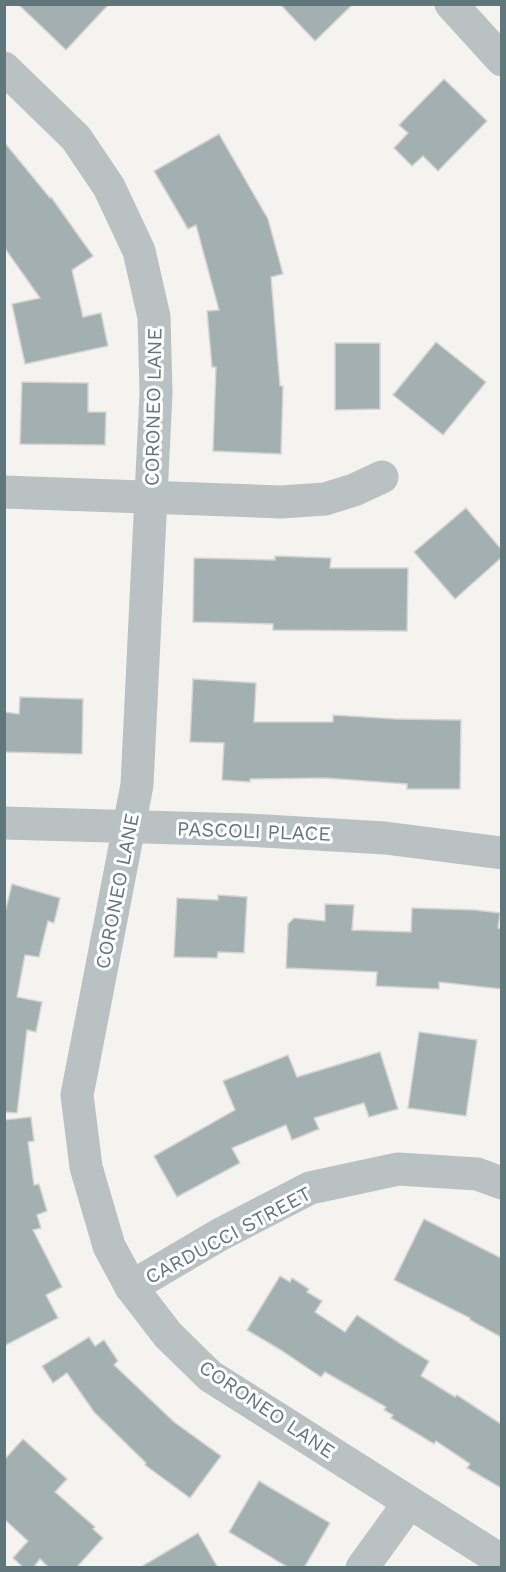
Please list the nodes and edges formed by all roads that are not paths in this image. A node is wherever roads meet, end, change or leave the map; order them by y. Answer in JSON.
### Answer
{"nodes":[{"id":1,"x":451,"y":4,"type":"edge"},
{"id":2,"x":501,"y":60,"type":"edge"},
{"id":3,"x":4,"y":68,"type":"edge"},
{"id":4,"x":382,"y":477,"type":"dead end"},
{"id":5,"x":4,"y":492,"type":"edge"},
{"id":6,"x":151,"y":498,"type":"junction"},
{"id":7,"x":4,"y":823,"type":"edge"},
{"id":8,"x":130,"y":827,"type":"junction"},
{"id":9,"x":501,"y":853,"type":"edge"},
{"id":10,"x":501,"y":1183,"type":"edge"},
{"id":11,"x":131,"y":1287,"type":"junction"},
{"id":12,"x":409,"y":1503,"type":"junction"},
{"id":13,"x":501,"y":1561,"type":"edge"},
{"id":14,"x":362,"y":1568,"type":"edge"}],
"edges":[{"from":1,"to":2,"type":"street"},
{"from":3,"to":6,"type":"street","name":"CORONEO LANE"},
{"from":4,"to":6,"type":"street"},
{"from":5,"to":6,"type":"street"},
{"from":6,"to":8,"type":"street","name":"CORONEO LANE"},
{"from":7,"to":8,"type":"street","name":"PASCOLI PLACE"},
{"from":8,"to":9,"type":"street","name":"PASCOLI PLACE"},
{"from":8,"to":11,"type":"street","name":"CORONEO LANE"},
{"from":10,"to":11,"type":"street","name":"CARDUCCI STREET"},
{"from":11,"to":12,"type":"street","name":"CORONEO LANE"},
{"from":12,"to":13,"type":"street","name":"CORONEO LANE"},
{"from":12,"to":14,"type":"street"}]}
